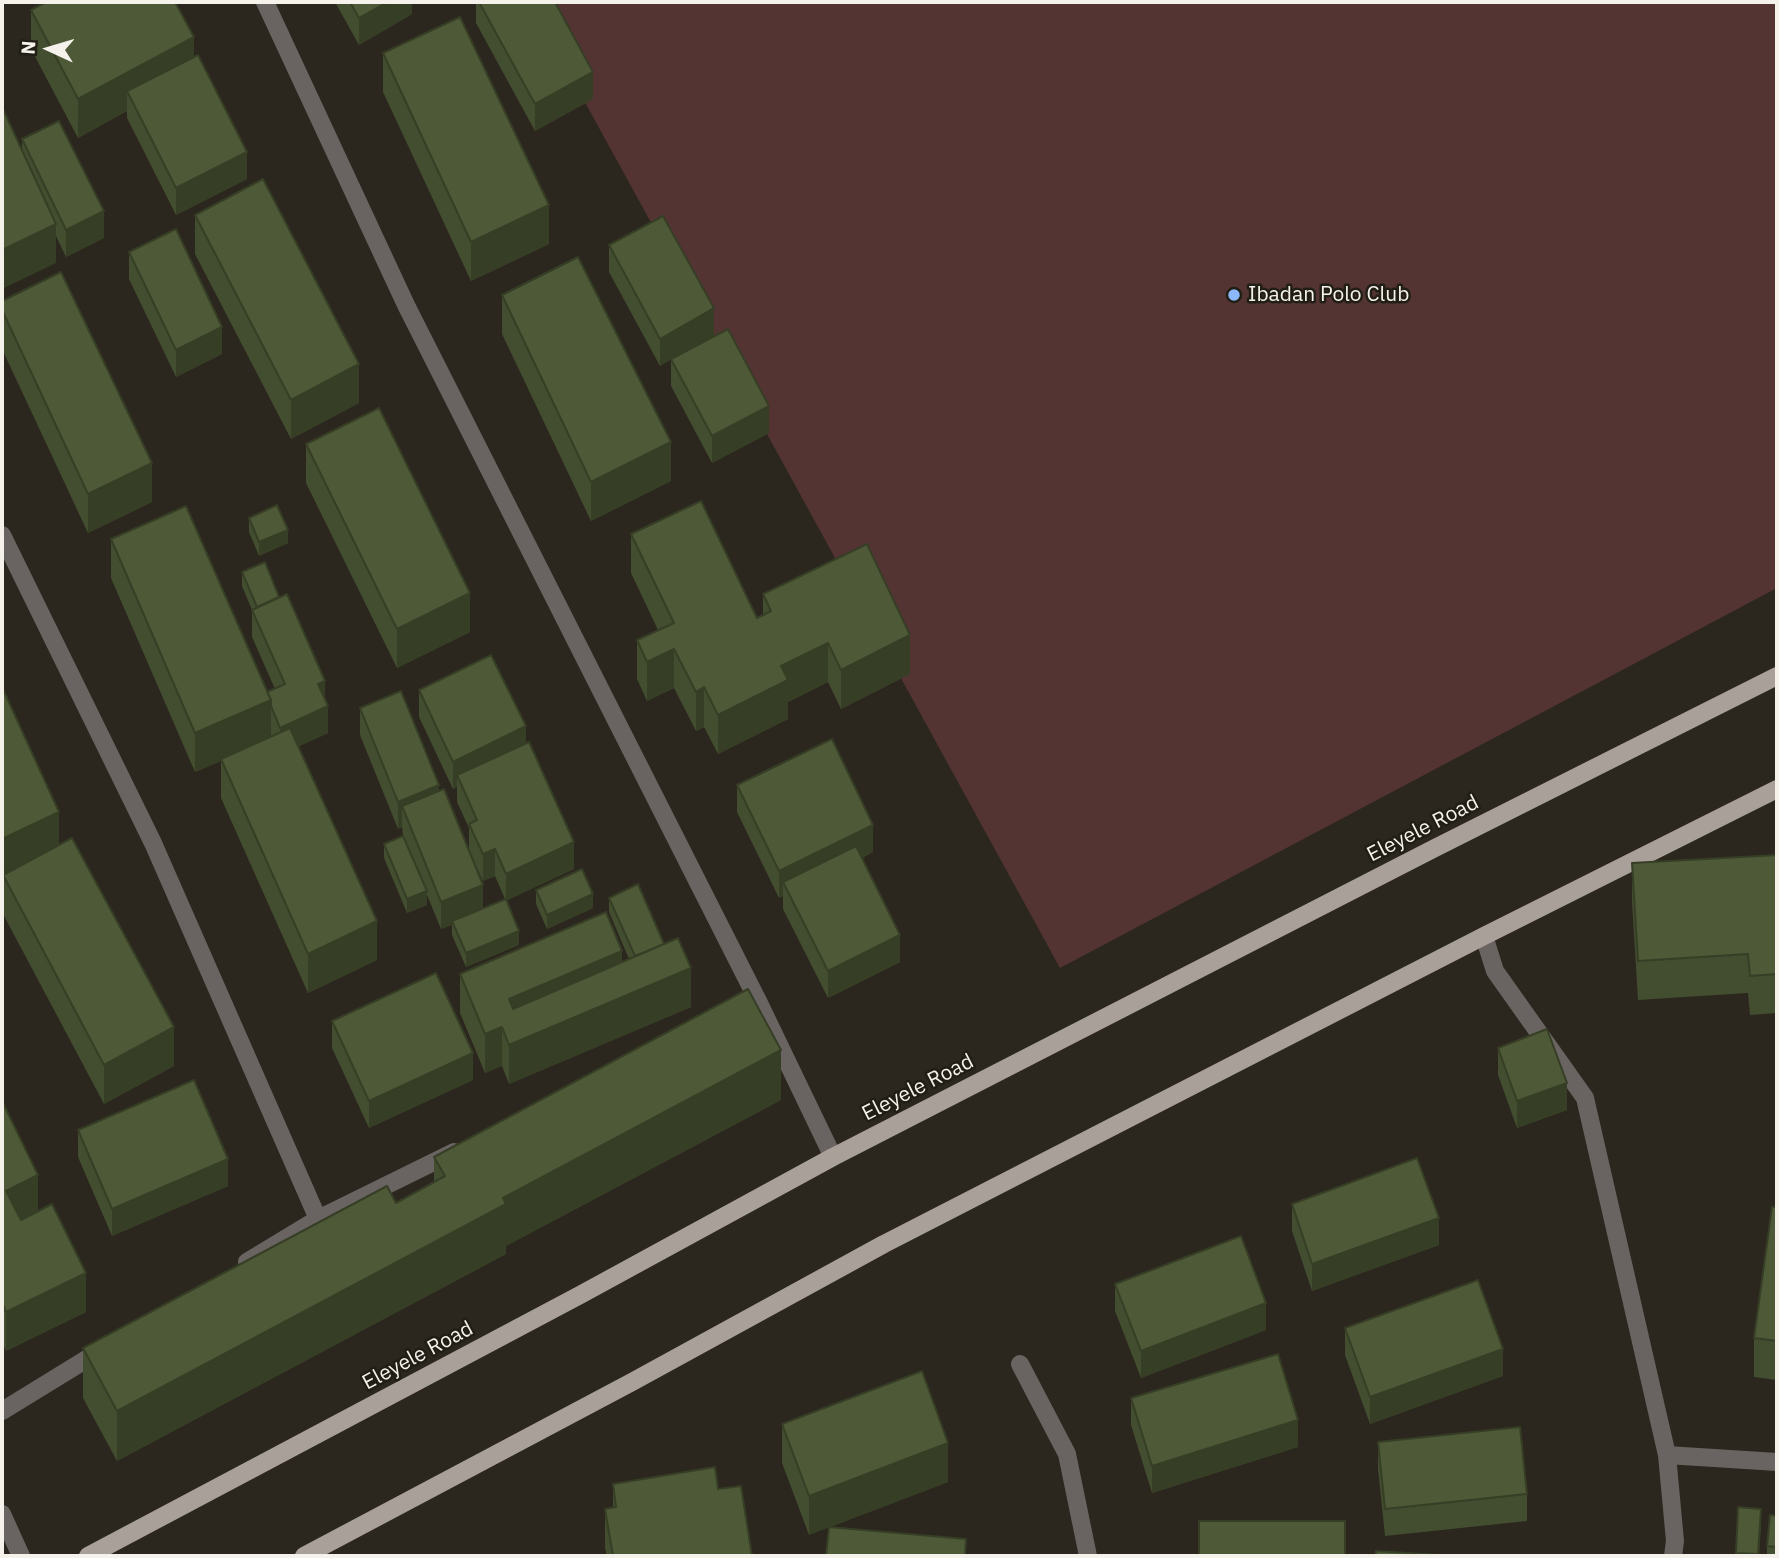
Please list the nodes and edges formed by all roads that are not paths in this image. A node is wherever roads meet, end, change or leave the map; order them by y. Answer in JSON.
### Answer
{"nodes":[{"id":1,"x":265,"y":2,"type":"edge"},
{"id":2,"x":2,"y":534,"type":"edge"},
{"id":3,"x":1777,"y":676,"type":"edge"},
{"id":4,"x":1777,"y":789,"type":"edge"},
{"id":5,"x":1484,"y":936,"type":"junction"},
{"id":6,"x":465,"y":1147,"type":"edge"},
{"id":7,"x":833,"y":1157,"type":"junction"},
{"id":8,"x":318,"y":1219,"type":"junction"},
{"id":9,"x":236,"y":1269,"type":"edge"},
{"id":10,"x":119,"y":1340,"type":"edge"},
{"id":11,"x":1020,"y":1364,"type":"dead end"},
{"id":12,"x":2,"y":1411,"type":"edge"},
{"id":13,"x":1667,"y":1455,"type":"junction"},
{"id":14,"x":1777,"y":1462,"type":"edge"},
{"id":15,"x":2,"y":1514,"type":"edge"},
{"id":16,"x":21,"y":1556,"type":"edge"},
{"id":17,"x":88,"y":1556,"type":"edge"},
{"id":18,"x":304,"y":1556,"type":"edge"},
{"id":19,"x":1088,"y":1556,"type":"edge"},
{"id":20,"x":1673,"y":1556,"type":"edge"}],
"edges":[{"from":1,"to":7,"type":"street"},
{"from":2,"to":8,"type":"street"},
{"from":3,"to":7,"type":"main road","name":"Eleyele Road"},
{"from":4,"to":5,"type":"main road"},
{"from":5,"to":13,"type":"street"},
{"from":5,"to":18,"type":"main road"},
{"from":6,"to":8,"type":"street"},
{"from":7,"to":17,"type":"main road","name":"Eleyele Road"},
{"from":8,"to":9,"type":"street"},
{"from":10,"to":12,"type":"street"},
{"from":11,"to":19,"type":"street"},
{"from":13,"to":14,"type":"street"},
{"from":13,"to":20,"type":"street"},
{"from":15,"to":16,"type":"street"}]}
